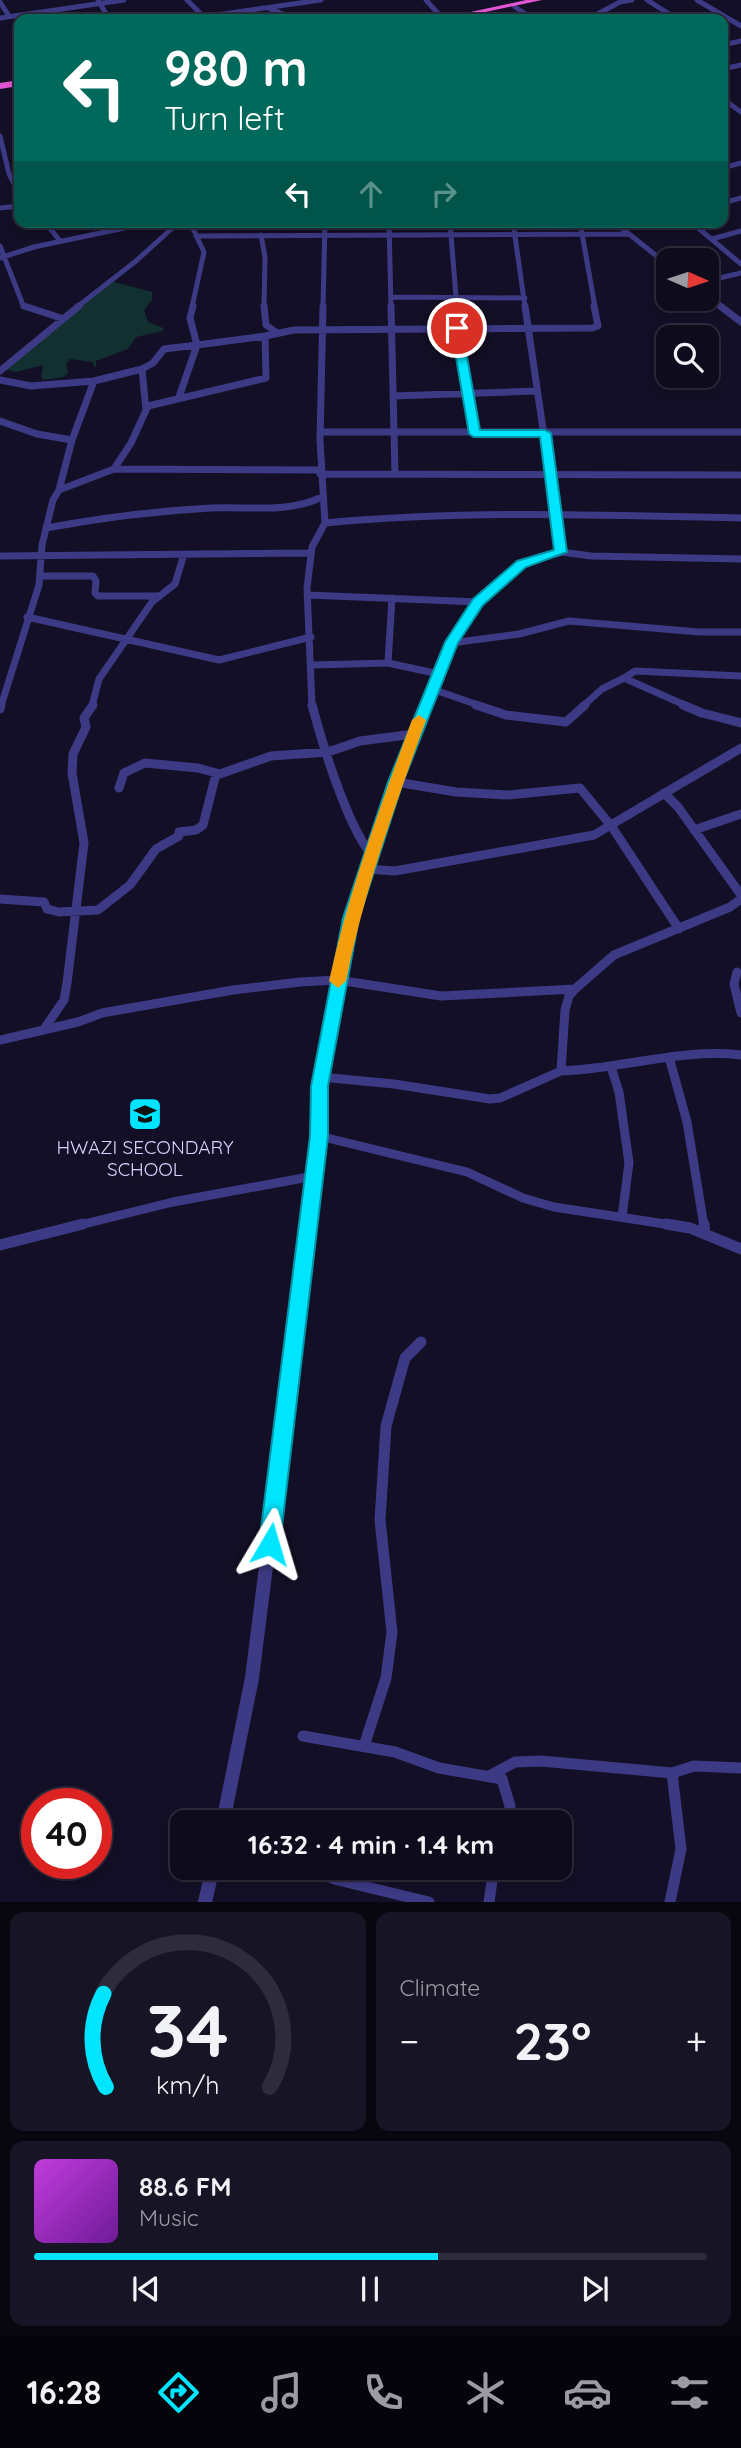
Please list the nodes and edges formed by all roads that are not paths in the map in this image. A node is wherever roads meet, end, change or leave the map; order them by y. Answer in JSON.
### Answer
{"nodes":[{"id":1,"x":124,"y":0,"type":"edge"},
{"id":2,"x":187,"y":0,"type":"edge"},
{"id":3,"x":321,"y":0,"type":"edge"},
{"id":4,"x":426,"y":0,"type":"edge"},
{"id":5,"x":538,"y":0,"type":"edge"},
{"id":6,"x":632,"y":0,"type":"edge"},
{"id":7,"x":647,"y":0,"type":"edge"},
{"id":8,"x":697,"y":0,"type":"edge"},
{"id":9,"x":0,"y":2,"type":"edge"},
{"id":10,"x":99,"y":2,"type":"edge"},
{"id":11,"x":515,"y":7,"type":"junction"},
{"id":12,"x":268,"y":8,"type":"junction"},
{"id":13,"x":38,"y":14,"type":"edge"},
{"id":14,"x":201,"y":14,"type":"edge"},
{"id":15,"x":225,"y":14,"type":"edge"},
{"id":16,"x":283,"y":14,"type":"edge"},
{"id":17,"x":439,"y":14,"type":"edge"},
{"id":18,"x":483,"y":14,"type":"edge"},
{"id":19,"x":526,"y":14,"type":"edge"},
{"id":20,"x":597,"y":14,"type":"edge"},
{"id":21,"x":669,"y":14,"type":"edge"},
{"id":22,"x":721,"y":14,"type":"edge"},
{"id":23,"x":9,"y":16,"type":"junction"},
{"id":24,"x":14,"y":17,"type":"edge"},
{"id":25,"x":0,"y":18,"type":"edge"},
{"id":26,"x":0,"y":136,"type":"edge"},
{"id":27,"x":14,"y":184,"type":"edge"},
{"id":28,"x":50,"y":228,"type":"edge"},
{"id":29,"x":124,"y":228,"type":"edge"},
{"id":30,"x":172,"y":228,"type":"edge"},
{"id":31,"x":193,"y":228,"type":"edge"},
{"id":32,"x":325,"y":228,"type":"edge"},
{"id":33,"x":390,"y":228,"type":"edge"},
{"id":34,"x":450,"y":228,"type":"edge"},
{"id":35,"x":514,"y":228,"type":"edge"},
{"id":36,"x":580,"y":228,"type":"edge"},
{"id":37,"x":622,"y":228,"type":"edge"},
{"id":38,"x":698,"y":228,"type":"edge"},
{"id":39,"x":741,"y":232,"type":"edge"},
{"id":40,"x":325,"y":233,"type":"junction"},
{"id":41,"x":580,"y":233,"type":"junction"},
{"id":42,"x":261,"y":234,"type":"junction"},
{"id":43,"x":390,"y":234,"type":"junction"},
{"id":44,"x":450,"y":234,"type":"junction"},
{"id":45,"x":515,"y":234,"type":"junction"},
{"id":46,"x":629,"y":234,"type":"junction"},
{"id":47,"x":196,"y":236,"type":"junction"},
{"id":48,"x":712,"y":239,"type":"junction"},
{"id":49,"x":60,"y":241,"type":"junction"},
{"id":50,"x":0,"y":246,"type":"edge"},
{"id":51,"x":656,"y":255,"type":"edge"},
{"id":52,"x":2,"y":257,"type":"edge"},
{"id":53,"x":741,"y":264,"type":"edge"},
{"id":54,"x":741,"y":273,"type":"edge"},
{"id":55,"x":719,"y":279,"type":"edge"},
{"id":56,"x":391,"y":297,"type":"junction"},
{"id":57,"x":456,"y":298,"type":"junction"},
{"id":58,"x":524,"y":298,"type":"junction"},
{"id":59,"x":719,"y":305,"type":"edge"},
{"id":60,"x":61,"y":318,"type":"junction"},
{"id":61,"x":741,"y":322,"type":"edge"},
{"id":62,"x":457,"y":328,"type":"junction"},
{"id":63,"x":529,"y":328,"type":"junction"},
{"id":64,"x":323,"y":329,"type":"junction"},
{"id":65,"x":391,"y":330,"type":"junction"},
{"id":66,"x":278,"y":333,"type":"junction"},
{"id":67,"x":265,"y":336,"type":"junction"},
{"id":68,"x":197,"y":345,"type":"junction"},
{"id":69,"x":142,"y":369,"type":"junction"},
{"id":70,"x":0,"y":371,"type":"edge"},
{"id":71,"x":0,"y":380,"type":"edge"},
{"id":72,"x":94,"y":380,"type":"junction"},
{"id":73,"x":536,"y":391,"type":"junction"},
{"id":74,"x":466,"y":393,"type":"junction"},
{"id":75,"x":393,"y":396,"type":"junction"},
{"id":76,"x":179,"y":397,"type":"junction"},
{"id":77,"x":146,"y":410,"type":"junction"},
{"id":78,"x":0,"y":421,"type":"edge"},
{"id":79,"x":394,"y":431,"type":"junction"},
{"id":80,"x":320,"y":432,"type":"junction"},
{"id":81,"x":741,"y":432,"type":"edge"},
{"id":82,"x":545,"y":433,"type":"junction"},
{"id":83,"x":474,"y":434,"type":"junction"},
{"id":84,"x":72,"y":440,"type":"junction"},
{"id":85,"x":114,"y":468,"type":"junction"},
{"id":86,"x":320,"y":472,"type":"junction"},
{"id":87,"x":395,"y":474,"type":"junction"},
{"id":88,"x":551,"y":474,"type":"junction"},
{"id":89,"x":741,"y":475,"type":"edge"},
{"id":90,"x":59,"y":490,"type":"junction"},
{"id":91,"x":322,"y":497,"type":"junction"},
{"id":92,"x":555,"y":514,"type":"junction"},
{"id":93,"x":741,"y":518,"type":"edge"},
{"id":94,"x":325,"y":523,"type":"junction"},
{"id":95,"x":46,"y":528,"type":"junction"},
{"id":96,"x":561,"y":552,"type":"junction"},
{"id":97,"x":311,"y":553,"type":"junction"},
{"id":98,"x":184,"y":554,"type":"junction"},
{"id":99,"x":0,"y":556,"type":"edge"},
{"id":100,"x":43,"y":557,"type":"junction"},
{"id":101,"x":741,"y":559,"type":"edge"},
{"id":102,"x":40,"y":576,"type":"junction"},
{"id":103,"x":308,"y":595,"type":"junction"},
{"id":104,"x":158,"y":596,"type":"junction"},
{"id":105,"x":392,"y":598,"type":"junction"},
{"id":106,"x":478,"y":602,"type":"junction"},
{"id":107,"x":27,"y":617,"type":"junction"},
{"id":108,"x":741,"y":632,"type":"edge"},
{"id":109,"x":311,"y":637,"type":"junction"},
{"id":110,"x":126,"y":638,"type":"junction"},
{"id":111,"x":452,"y":642,"type":"junction"},
{"id":112,"x":388,"y":663,"type":"junction"},
{"id":113,"x":313,"y":665,"type":"junction"},
{"id":114,"x":439,"y":674,"type":"junction"},
{"id":115,"x":741,"y":676,"type":"edge"},
{"id":116,"x":624,"y":678,"type":"junction"},
{"id":117,"x":432,"y":689,"type":"junction"},
{"id":118,"x":0,"y":709,"type":"edge"},
{"id":119,"x":741,"y":723,"type":"edge"},
{"id":120,"x":414,"y":734,"type":"junction"},
{"id":121,"x":741,"y":748,"type":"edge"},
{"id":122,"x":328,"y":752,"type":"junction"},
{"id":123,"x":216,"y":774,"type":"junction"},
{"id":124,"x":396,"y":782,"type":"junction"},
{"id":125,"x":119,"y":788,"type":"dead end"},
{"id":126,"x":664,"y":793,"type":"junction"},
{"id":127,"x":741,"y":814,"type":"edge"},
{"id":128,"x":612,"y":827,"type":"junction"},
{"id":129,"x":694,"y":830,"type":"junction"},
{"id":130,"x":371,"y":854,"type":"junction"},
{"id":131,"x":367,"y":869,"type":"junction"},
{"id":132,"x":741,"y":897,"type":"edge"},
{"id":133,"x":0,"y":899,"type":"edge"},
{"id":134,"x":74,"y":911,"type":"junction"},
{"id":135,"x":679,"y":929,"type":"junction"},
{"id":136,"x":737,"y":972,"type":"dead end"},
{"id":137,"x":338,"y":980,"type":"junction"},
{"id":138,"x":575,"y":989,"type":"junction"},
{"id":139,"x":741,"y":1013,"type":"edge"},
{"id":140,"x":44,"y":1029,"type":"junction"},
{"id":141,"x":0,"y":1040,"type":"edge"},
{"id":142,"x":741,"y":1055,"type":"edge"},
{"id":143,"x":669,"y":1057,"type":"junction"},
{"id":144,"x":611,"y":1067,"type":"junction"},
{"id":145,"x":561,"y":1071,"type":"junction"},
{"id":146,"x":321,"y":1077,"type":"junction"},
{"id":147,"x":319,"y":1136,"type":"junction"},
{"id":148,"x":314,"y":1176,"type":"junction"},
{"id":149,"x":622,"y":1217,"type":"junction"},
{"id":150,"x":705,"y":1234,"type":"junction"},
{"id":151,"x":0,"y":1245,"type":"edge"},
{"id":152,"x":741,"y":1249,"type":"edge"},
{"id":153,"x":421,"y":1342,"type":"dead end"},
{"id":154,"x":303,"y":1735,"type":"dead end"},
{"id":155,"x":364,"y":1746,"type":"junction"},
{"id":156,"x":741,"y":1768,"type":"edge"},
{"id":157,"x":672,"y":1773,"type":"junction"},
{"id":158,"x":489,"y":1776,"type":"junction"},
{"id":159,"x":225,"y":1810,"type":"edge"},
{"id":160,"x":509,"y":1810,"type":"edge"},
{"id":161,"x":210,"y":1880,"type":"edge"},
{"id":162,"x":338,"y":1880,"type":"edge"},
{"id":163,"x":492,"y":1880,"type":"edge"},
{"id":164,"x":205,"y":1902,"type":"edge"},
{"id":165,"x":429,"y":1902,"type":"edge"},
{"id":166,"x":489,"y":1902,"type":"edge"},
{"id":167,"x":670,"y":1902,"type":"edge"}],
"edges":[{"from":1,"to":10,"type":"street"},
{"from":2,"to":14,"type":"street"},
{"from":3,"to":12,"type":"street"},
{"from":4,"to":17,"type":"street"},
{"from":5,"to":11,"type":"highway"},
{"from":6,"to":20,"type":"street"},
{"from":7,"to":21,"type":"street"},
{"from":8,"to":22,"type":"street"},
{"from":9,"to":23,"type":"street"},
{"from":10,"to":13,"type":"street"},
{"from":11,"to":18,"type":"highway"},
{"from":11,"to":19,"type":"street"},
{"from":12,"to":15,"type":"street"},
{"from":12,"to":16,"type":"street"},
{"from":23,"to":24,"type":"street"},
{"from":23,"to":25,"type":"street"},
{"from":26,"to":27,"type":"street"},
{"from":28,"to":49,"type":"street"},
{"from":29,"to":49,"type":"street"},
{"from":30,"to":60,"type":"street"},
{"from":31,"to":47,"type":"street"},
{"from":32,"to":40,"type":"street"},
{"from":33,"to":43,"type":"street"},
{"from":34,"to":44,"type":"street"},
{"from":35,"to":45,"type":"street"},
{"from":36,"to":41,"type":"street"},
{"from":37,"to":46,"type":"street"},
{"from":38,"to":48,"type":"street"},
{"from":39,"to":48,"type":"street"},
{"from":40,"to":42,"type":"street"},
{"from":40,"to":43,"type":"street"},
{"from":40,"to":64,"type":"street"},
{"from":41,"to":45,"type":"street"},
{"from":41,"to":46,"type":"street"},
{"from":41,"to":63,"type":"street"},
{"from":42,"to":47,"type":"street"},
{"from":42,"to":66,"type":"street"},
{"from":43,"to":44,"type":"street"},
{"from":43,"to":56,"type":"street"},
{"from":44,"to":45,"type":"street"},
{"from":44,"to":57,"type":"street"},
{"from":45,"to":58,"type":"street"},
{"from":46,"to":51,"type":"street"},
{"from":47,"to":68,"type":"street"},
{"from":48,"to":53,"type":"street"},
{"from":49,"to":52,"type":"street"},
{"from":50,"to":52,"type":"street"},
{"from":52,"to":60,"type":"street"},
{"from":54,"to":55,"type":"street"},
{"from":56,"to":57,"type":"street"},
{"from":56,"to":65,"type":"street"},
{"from":57,"to":58,"type":"street"},
{"from":58,"to":63,"type":"street"},
{"from":59,"to":61,"type":"street"},
{"from":60,"to":70,"type":"street"},
{"from":62,"to":63,"type":"street"},
{"from":62,"to":65,"type":"street"},
{"from":62,"to":74,"type":"street"},
{"from":63,"to":73,"type":"street"},
{"from":64,"to":65,"type":"street"},
{"from":64,"to":66,"type":"street"},
{"from":64,"to":80,"type":"street"},
{"from":65,"to":75,"type":"street"},
{"from":66,"to":67,"type":"street"},
{"from":67,"to":68,"type":"street"},
{"from":67,"to":76,"type":"street"},
{"from":68,"to":69,"type":"street"},
{"from":68,"to":76,"type":"street"},
{"from":69,"to":72,"type":"street"},
{"from":69,"to":77,"type":"street"},
{"from":71,"to":72,"type":"street"},
{"from":72,"to":84,"type":"street"},
{"from":73,"to":74,"type":"street"},
{"from":73,"to":82,"type":"street"},
{"from":74,"to":75,"type":"street"},
{"from":74,"to":83,"type":"street"},
{"from":75,"to":79,"type":"street"},
{"from":76,"to":77,"type":"street"},
{"from":77,"to":85,"type":"street"},
{"from":78,"to":84,"type":"street"},
{"from":79,"to":80,"type":"street"},
{"from":79,"to":83,"type":"street"},
{"from":79,"to":87,"type":"street"},
{"from":80,"to":86,"type":"street"},
{"from":81,"to":82,"type":"street"},
{"from":82,"to":83,"type":"street"},
{"from":82,"to":88,"type":"street"},
{"from":84,"to":90,"type":"street"},
{"from":85,"to":86,"type":"street"},
{"from":85,"to":90,"type":"street"},
{"from":86,"to":87,"type":"street"},
{"from":86,"to":91,"type":"street"},
{"from":87,"to":88,"type":"street"},
{"from":88,"to":89,"type":"street"},
{"from":88,"to":92,"type":"street"},
{"from":90,"to":95,"type":"street"},
{"from":91,"to":94,"type":"street"},
{"from":91,"to":95,"type":"street"},
{"from":92,"to":93,"type":"street"},
{"from":92,"to":94,"type":"street"},
{"from":92,"to":96,"type":"street"},
{"from":94,"to":97,"type":"street"},
{"from":95,"to":100,"type":"street"},
{"from":96,"to":101,"type":"street"},
{"from":96,"to":106,"type":"street"},
{"from":97,"to":98,"type":"street"},
{"from":97,"to":103,"type":"street"},
{"from":98,"to":100,"type":"street"},
{"from":98,"to":104,"type":"street"},
{"from":99,"to":100,"type":"street"},
{"from":100,"to":102,"type":"street"},
{"from":102,"to":104,"type":"street"},
{"from":102,"to":107,"type":"street"},
{"from":103,"to":105,"type":"street"},
{"from":103,"to":109,"type":"street"},
{"from":104,"to":110,"type":"street"},
{"from":105,"to":106,"type":"street"},
{"from":105,"to":112,"type":"street"},
{"from":106,"to":111,"type":"street"},
{"from":107,"to":110,"type":"street"},
{"from":107,"to":118,"type":"street"},
{"from":108,"to":111,"type":"street"},
{"from":109,"to":110,"type":"street"},
{"from":109,"to":113,"type":"street"},
{"from":110,"to":134,"type":"street"},
{"from":111,"to":114,"type":"street"},
{"from":112,"to":113,"type":"street"},
{"from":112,"to":114,"type":"street"},
{"from":113,"to":122,"type":"street"},
{"from":114,"to":117,"type":"street"},
{"from":115,"to":116,"type":"street"},
{"from":116,"to":117,"type":"street"},
{"from":116,"to":119,"type":"street"},
{"from":117,"to":120,"type":"street"},
{"from":120,"to":122,"type":"street"},
{"from":120,"to":124,"type":"street"},
{"from":121,"to":126,"type":"street"},
{"from":122,"to":123,"type":"street"},
{"from":122,"to":130,"type":"street"},
{"from":123,"to":125,"type":"street"},
{"from":123,"to":134,"type":"street"},
{"from":124,"to":128,"type":"street"},
{"from":124,"to":130,"type":"street"},
{"from":126,"to":128,"type":"street"},
{"from":126,"to":129,"type":"street"},
{"from":127,"to":129,"type":"street"},
{"from":128,"to":131,"type":"street"},
{"from":128,"to":135,"type":"street"},
{"from":129,"to":132,"type":"street"},
{"from":130,"to":131,"type":"street"},
{"from":131,"to":137,"type":"street"},
{"from":132,"to":135,"type":"street"},
{"from":133,"to":134,"type":"street"},
{"from":134,"to":140,"type":"street"},
{"from":135,"to":138,"type":"street"},
{"from":136,"to":139,"type":"street"},
{"from":137,"to":138,"type":"street"},
{"from":137,"to":140,"type":"street"},
{"from":137,"to":146,"type":"street"},
{"from":138,"to":145,"type":"street"},
{"from":140,"to":141,"type":"street"},
{"from":142,"to":143,"type":"street"},
{"from":143,"to":144,"type":"street"},
{"from":143,"to":150,"type":"street"},
{"from":144,"to":145,"type":"street"},
{"from":144,"to":149,"type":"street"},
{"from":145,"to":146,"type":"street"},
{"from":146,"to":147,"type":"street"},
{"from":147,"to":148,"type":"street"},
{"from":147,"to":149,"type":"street"},
{"from":148,"to":151,"type":"street"},
{"from":148,"to":159,"type":"street"},
{"from":149,"to":150,"type":"street"},
{"from":150,"to":152,"type":"street"},
{"from":153,"to":155,"type":"street"},
{"from":154,"to":155,"type":"street"},
{"from":155,"to":158,"type":"street"},
{"from":156,"to":157,"type":"street"},
{"from":157,"to":158,"type":"street"},
{"from":157,"to":167,"type":"street"},
{"from":158,"to":160,"type":"street"},
{"from":161,"to":164,"type":"street"},
{"from":162,"to":165,"type":"street"},
{"from":163,"to":166,"type":"street"}]}
